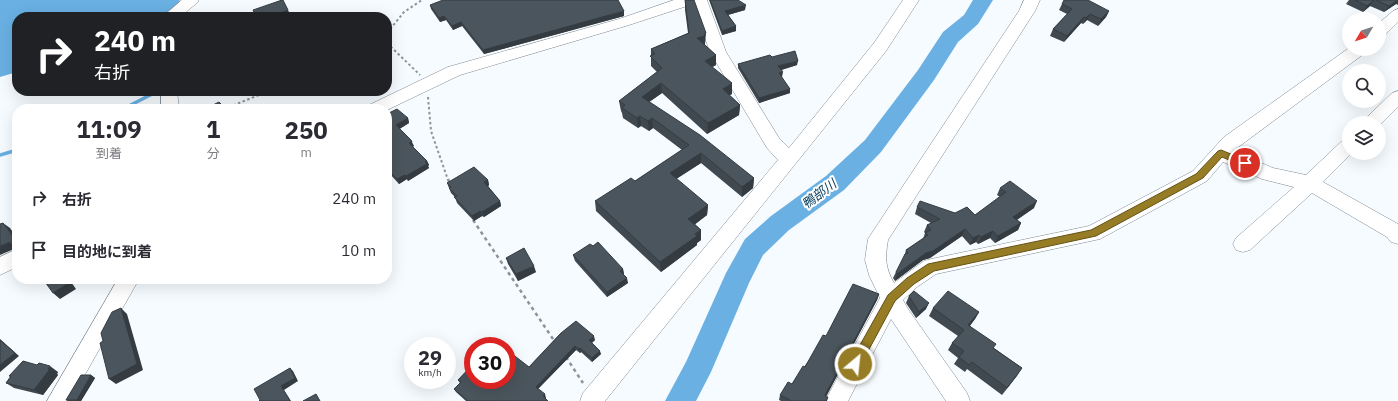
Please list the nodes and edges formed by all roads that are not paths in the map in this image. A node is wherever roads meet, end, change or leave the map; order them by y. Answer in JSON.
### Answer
{"nodes":[{"id":1,"x":190,"y":0,"type":"edge"},
{"id":2,"x":690,"y":0,"type":"edge"},
{"id":3,"x":699,"y":0,"type":"edge"},
{"id":4,"x":911,"y":0,"type":"edge"},
{"id":5,"x":1032,"y":0,"type":"edge"},
{"id":6,"x":177,"y":12,"type":"edge"},
{"id":7,"x":1398,"y":14,"type":"edge"},
{"id":8,"x":1386,"y":25,"type":"edge"},
{"id":9,"x":1349,"y":56,"type":"edge"},
{"id":10,"x":1398,"y":97,"type":"edge"},
{"id":11,"x":385,"y":104,"type":"edge"},
{"id":12,"x":1378,"y":116,"type":"edge"},
{"id":13,"x":1342,"y":152,"type":"edge"},
{"id":14,"x":1221,"y":153,"type":"junction"},
{"id":15,"x":789,"y":160,"type":"junction"},
{"id":16,"x":1310,"y":184,"type":"junction"},
{"id":17,"x":1398,"y":236,"type":"edge"},
{"id":18,"x":1244,"y":244,"type":"dead end"},
{"id":19,"x":12,"y":260,"type":"edge"},
{"id":20,"x":0,"y":267,"type":"edge"},
{"id":21,"x":126,"y":284,"type":"edge"},
{"id":22,"x":892,"y":298,"type":"junction"},
{"id":23,"x":593,"y":399,"type":"edge"},
{"id":24,"x":58,"y":401,"type":"edge"},
{"id":25,"x":836,"y":401,"type":"edge"},
{"id":26,"x":959,"y":401,"type":"edge"}],
"edges":[{"from":1,"to":6,"type":"street"},
{"from":2,"to":11,"type":"street"},
{"from":3,"to":15,"type":"street"},
{"from":4,"to":15,"type":"street"},
{"from":5,"to":22,"type":"street"},
{"from":7,"to":8,"type":"street"},
{"from":9,"to":14,"type":"street"},
{"from":10,"to":12,"type":"street"},
{"from":13,"to":16,"type":"street"},
{"from":14,"to":16,"type":"street"},
{"from":14,"to":22,"type":"street"},
{"from":15,"to":23,"type":"street"},
{"from":16,"to":17,"type":"street"},
{"from":16,"to":18,"type":"street"},
{"from":19,"to":20,"type":"street"},
{"from":21,"to":24,"type":"street"},
{"from":22,"to":25,"type":"street"},
{"from":22,"to":26,"type":"street"}]}
